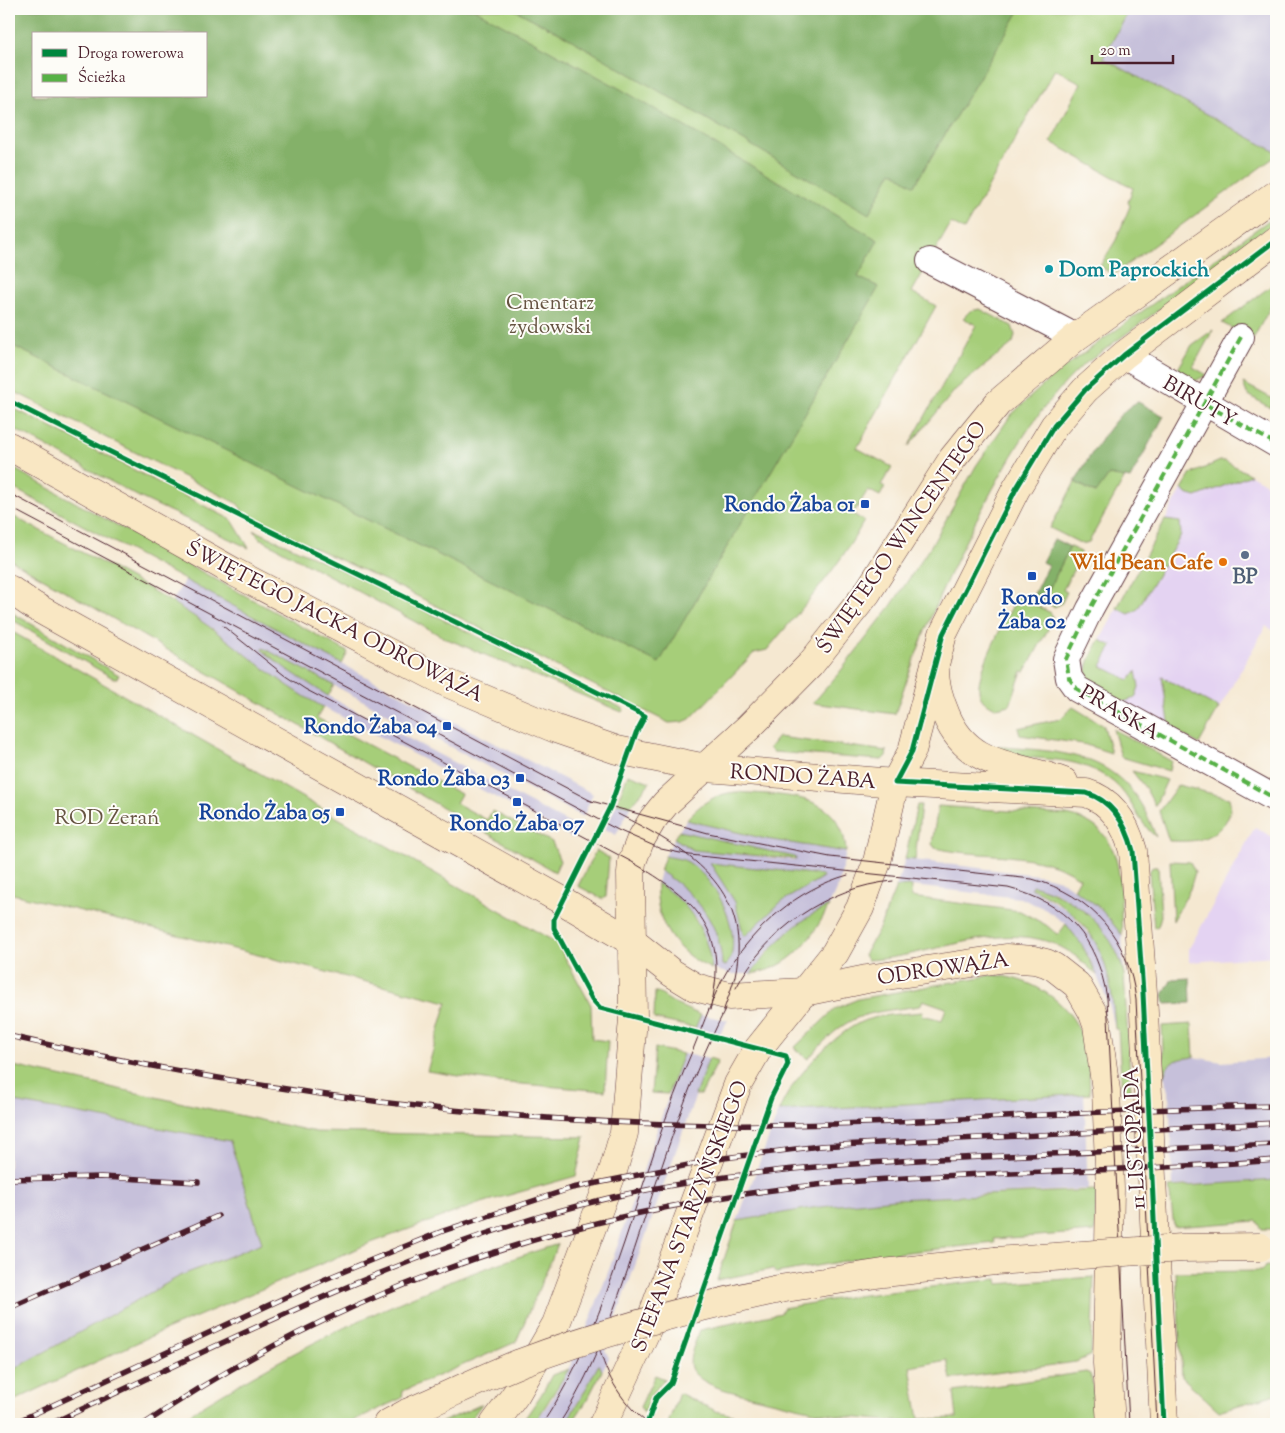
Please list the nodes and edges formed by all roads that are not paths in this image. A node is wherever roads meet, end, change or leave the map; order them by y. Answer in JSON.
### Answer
{"nodes":[{"id":1,"x":1276,"y":194,"type":"edge"},
{"id":2,"x":1276,"y":240,"type":"edge"},
{"id":3,"x":930,"y":262,"type":"dead end"},
{"id":4,"x":1076,"y":336,"type":"junction"},
{"id":5,"x":1241,"y":337,"type":"dead end"},
{"id":6,"x":1124,"y":356,"type":"junction"},
{"id":7,"x":1205,"y":404,"type":"junction"},
{"id":8,"x":1276,"y":444,"type":"edge"},
{"id":9,"x":9,"y":446,"type":"edge"},
{"id":10,"x":9,"y":589,"type":"edge"},
{"id":11,"x":935,"y":659,"type":"junction"},
{"id":12,"x":706,"y":768,"type":"junction"},
{"id":13,"x":895,"y":783,"type":"junction"},
{"id":14,"x":1086,"y":793,"type":"junction"},
{"id":15,"x":1276,"y":799,"type":"edge"},
{"id":16,"x":634,"y":943,"type":"junction"},
{"id":17,"x":804,"y":992,"type":"junction"},
{"id":18,"x":1110,"y":1189,"type":"joint"},
{"id":19,"x":1268,"y":1248,"type":"edge"},
{"id":20,"x":398,"y":1418,"type":"edge"},
{"id":21,"x":494,"y":1424,"type":"edge"},
{"id":22,"x":603,"y":1424,"type":"edge"},
{"id":23,"x":1111,"y":1424,"type":"edge"},
{"id":24,"x":1164,"y":1424,"type":"edge"}],
"edges":[{"from":1,"to":4,"type":"main road","name":"ŚWIĘTEGO WINCENTEGO"},
{"from":2,"to":6,"type":"main road"},
{"from":3,"to":4,"type":"street"},
{"from":4,"to":12,"type":"main road","name":"ŚWIĘTEGO WINCENTEGO"},
{"from":5,"to":7,"type":"street","name":"PRASKA"},
{"from":6,"to":7,"type":"street","name":"BIRUTY"},
{"from":6,"to":11,"type":"main road"},
{"from":7,"to":8,"type":"street","name":"BIRUTY"},
{"from":7,"to":15,"type":"street","name":"PRASKA"},
{"from":9,"to":12,"type":"main road","name":"ŚWIĘTEGO JACKA ODROWĄŻA"},
{"from":10,"to":16,"type":"main road"},
{"from":11,"to":13,"type":"main road"},
{"from":11,"to":14,"type":"main road"},
{"from":12,"to":13,"type":"main road","name":"RONDO ŻABA"},
{"from":12,"to":16,"type":"main road","name":"RONDO ŻABA"},
{"from":13,"to":14,"type":"main road"},
{"from":13,"to":17,"type":"main road","name":"RONDO ŻABA"},
{"from":14,"to":24,"type":"main road","name":"11 LISTOPADA"},
{"from":16,"to":17,"type":"main road"},
{"from":16,"to":21,"type":"main road"},
{"from":17,"to":18,"type":"main road","name":"ODROWĄŻA"},
{"from":17,"to":22,"type":"main road","name":"STEFANA STARZYŃSKIEGO"},
{"from":18,"to":23,"type":"main road","name":"11 LISTOPADA"},
{"from":19,"to":20,"type":"main road","bridge":true}]}
